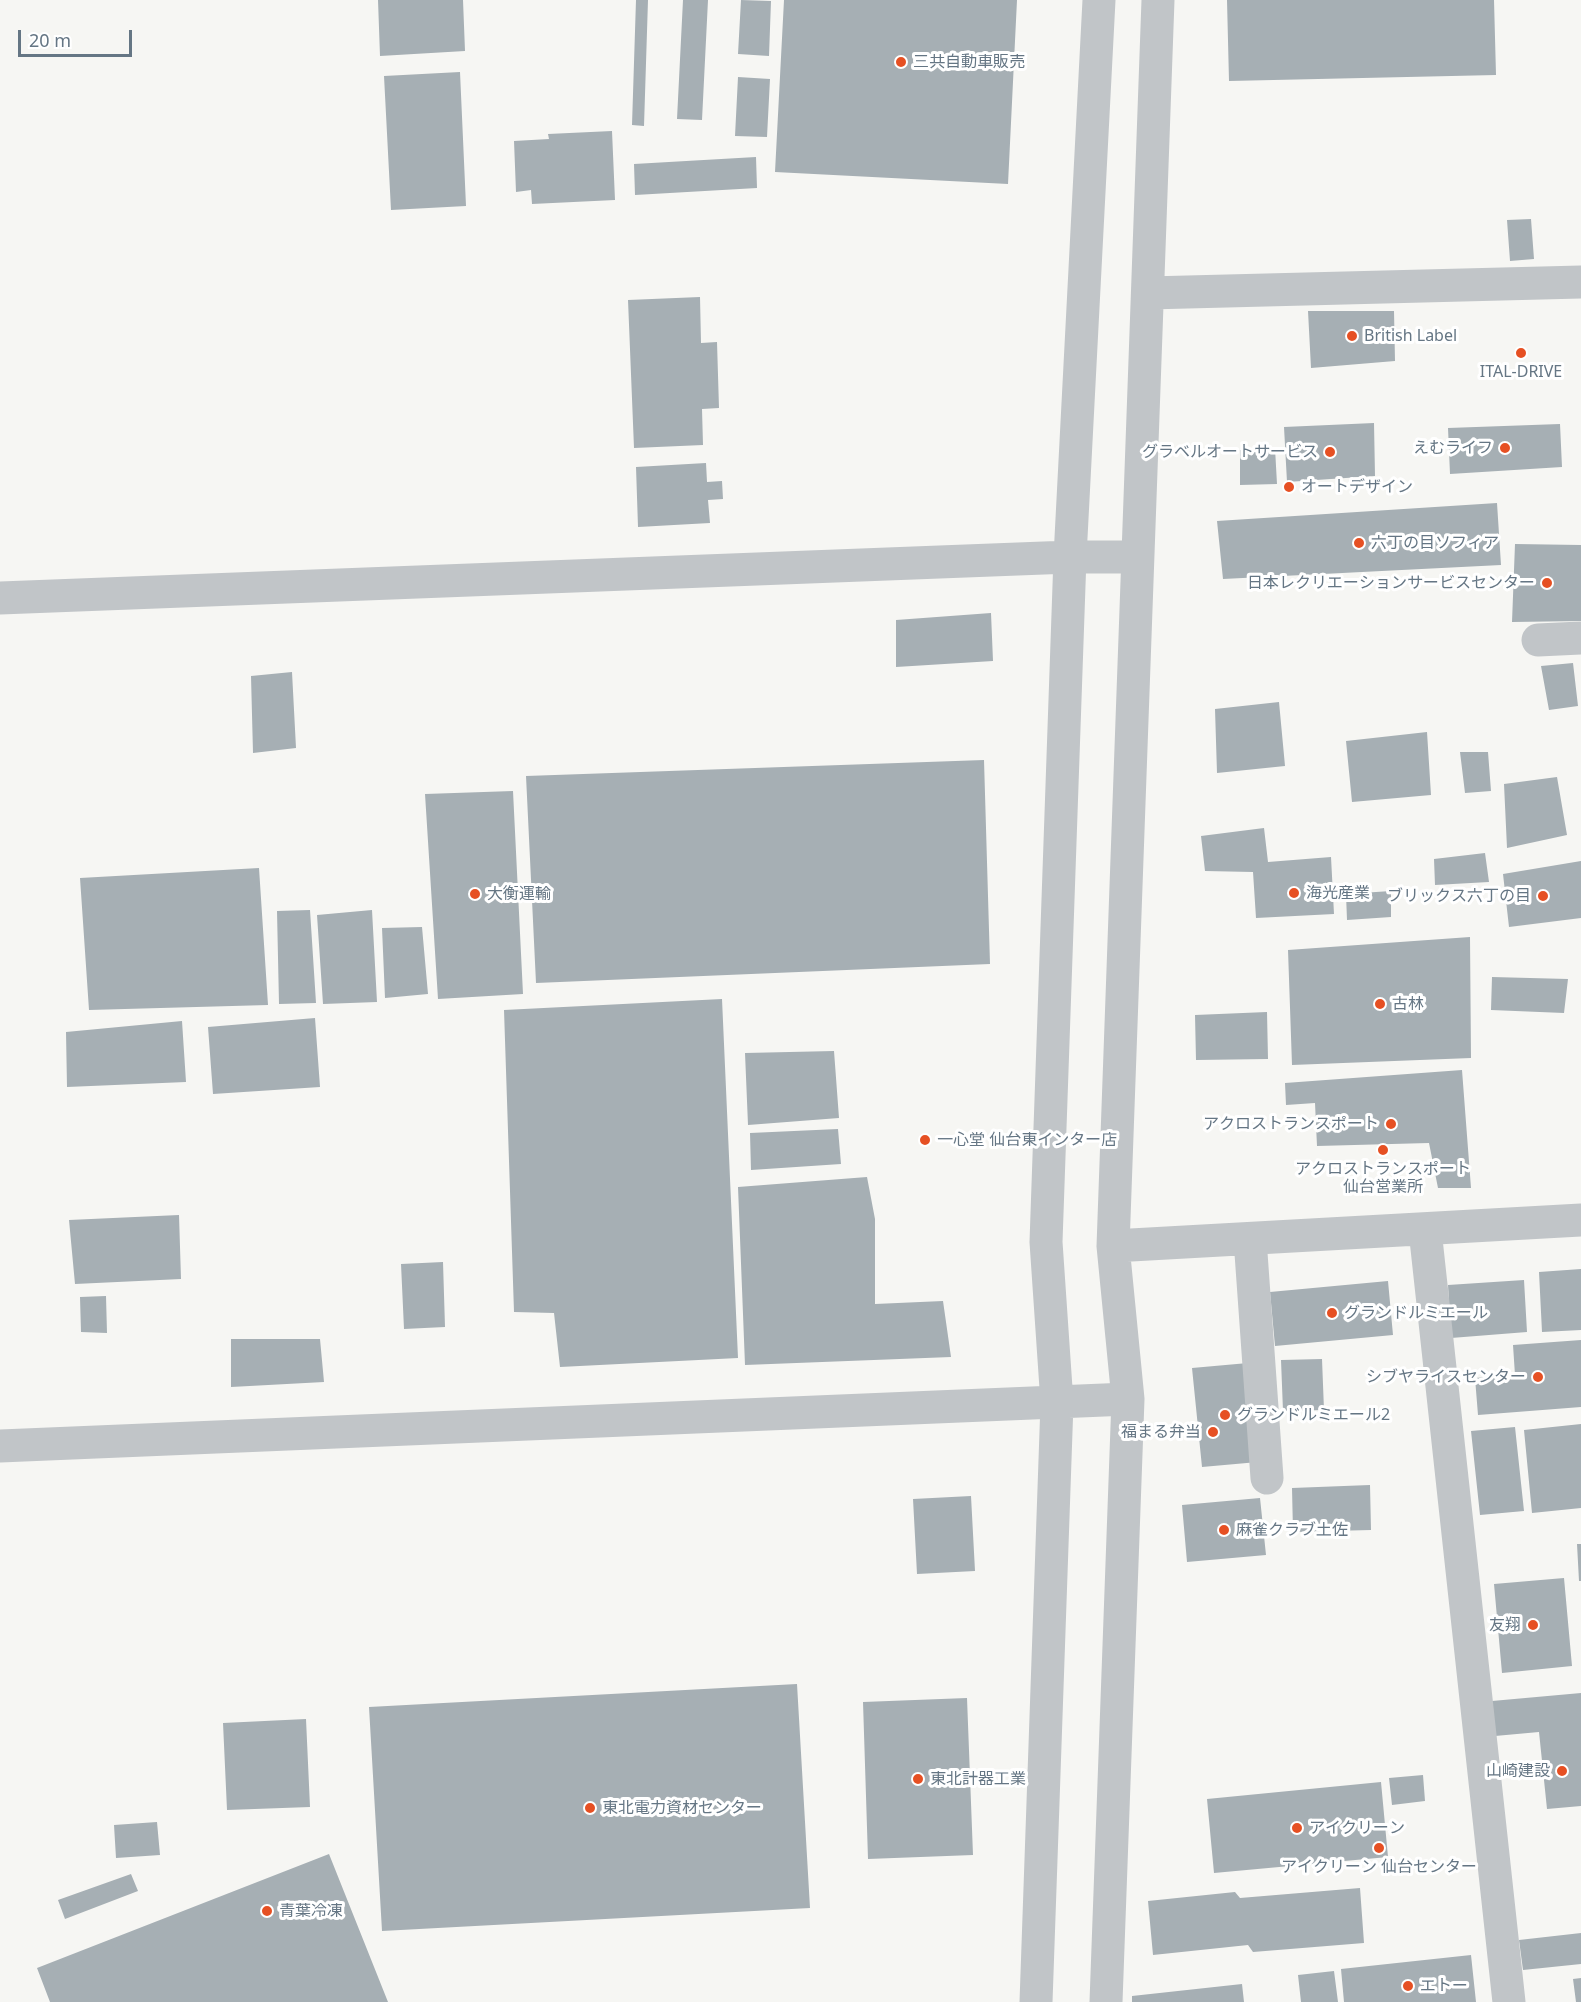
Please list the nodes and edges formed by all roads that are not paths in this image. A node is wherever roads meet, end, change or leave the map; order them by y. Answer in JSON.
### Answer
{"nodes":[{"id":1,"x":1099,"y":0,"type":"edge"},
{"id":2,"x":1158,"y":0,"type":"edge"},
{"id":3,"x":1581,"y":282,"type":"edge"},
{"id":4,"x":1148,"y":293,"type":"junction"},
{"id":5,"x":1070,"y":557,"type":"junction"},
{"id":6,"x":1137,"y":557,"type":"junction"},
{"id":7,"x":0,"y":598,"type":"edge"},
{"id":8,"x":1581,"y":638,"type":"edge"},
{"id":9,"x":1538,"y":640,"type":"dead end"},
{"id":10,"x":1581,"y":1220,"type":"edge"},
{"id":11,"x":1425,"y":1230,"type":"junction"},
{"id":12,"x":1250,"y":1239,"type":"junction"},
{"id":13,"x":1113,"y":1246,"type":"junction"},
{"id":14,"x":1128,"y":1399,"type":"junction"},
{"id":15,"x":1057,"y":1403,"type":"junction"},
{"id":16,"x":0,"y":1446,"type":"edge"},
{"id":17,"x":1267,"y":1478,"type":"dead end"},
{"id":18,"x":1036,"y":2002,"type":"edge"},
{"id":19,"x":1106,"y":2002,"type":"edge"},
{"id":20,"x":1509,"y":2002,"type":"edge"}],
"edges":[{"from":1,"to":5,"type":"street"},
{"from":2,"to":4,"type":"street"},
{"from":3,"to":4,"type":"street"},
{"from":4,"to":6,"type":"street"},
{"from":5,"to":6,"type":"street"},
{"from":5,"to":7,"type":"street"},
{"from":5,"to":15,"type":"street"},
{"from":6,"to":13,"type":"street"},
{"from":8,"to":9,"type":"street"},
{"from":10,"to":11,"type":"street"},
{"from":11,"to":12,"type":"street"},
{"from":11,"to":20,"type":"street"},
{"from":12,"to":13,"type":"street"},
{"from":12,"to":17,"type":"street"},
{"from":13,"to":14,"type":"street"},
{"from":14,"to":15,"type":"street"},
{"from":14,"to":19,"type":"street"},
{"from":15,"to":16,"type":"street"},
{"from":15,"to":18,"type":"street"}]}
